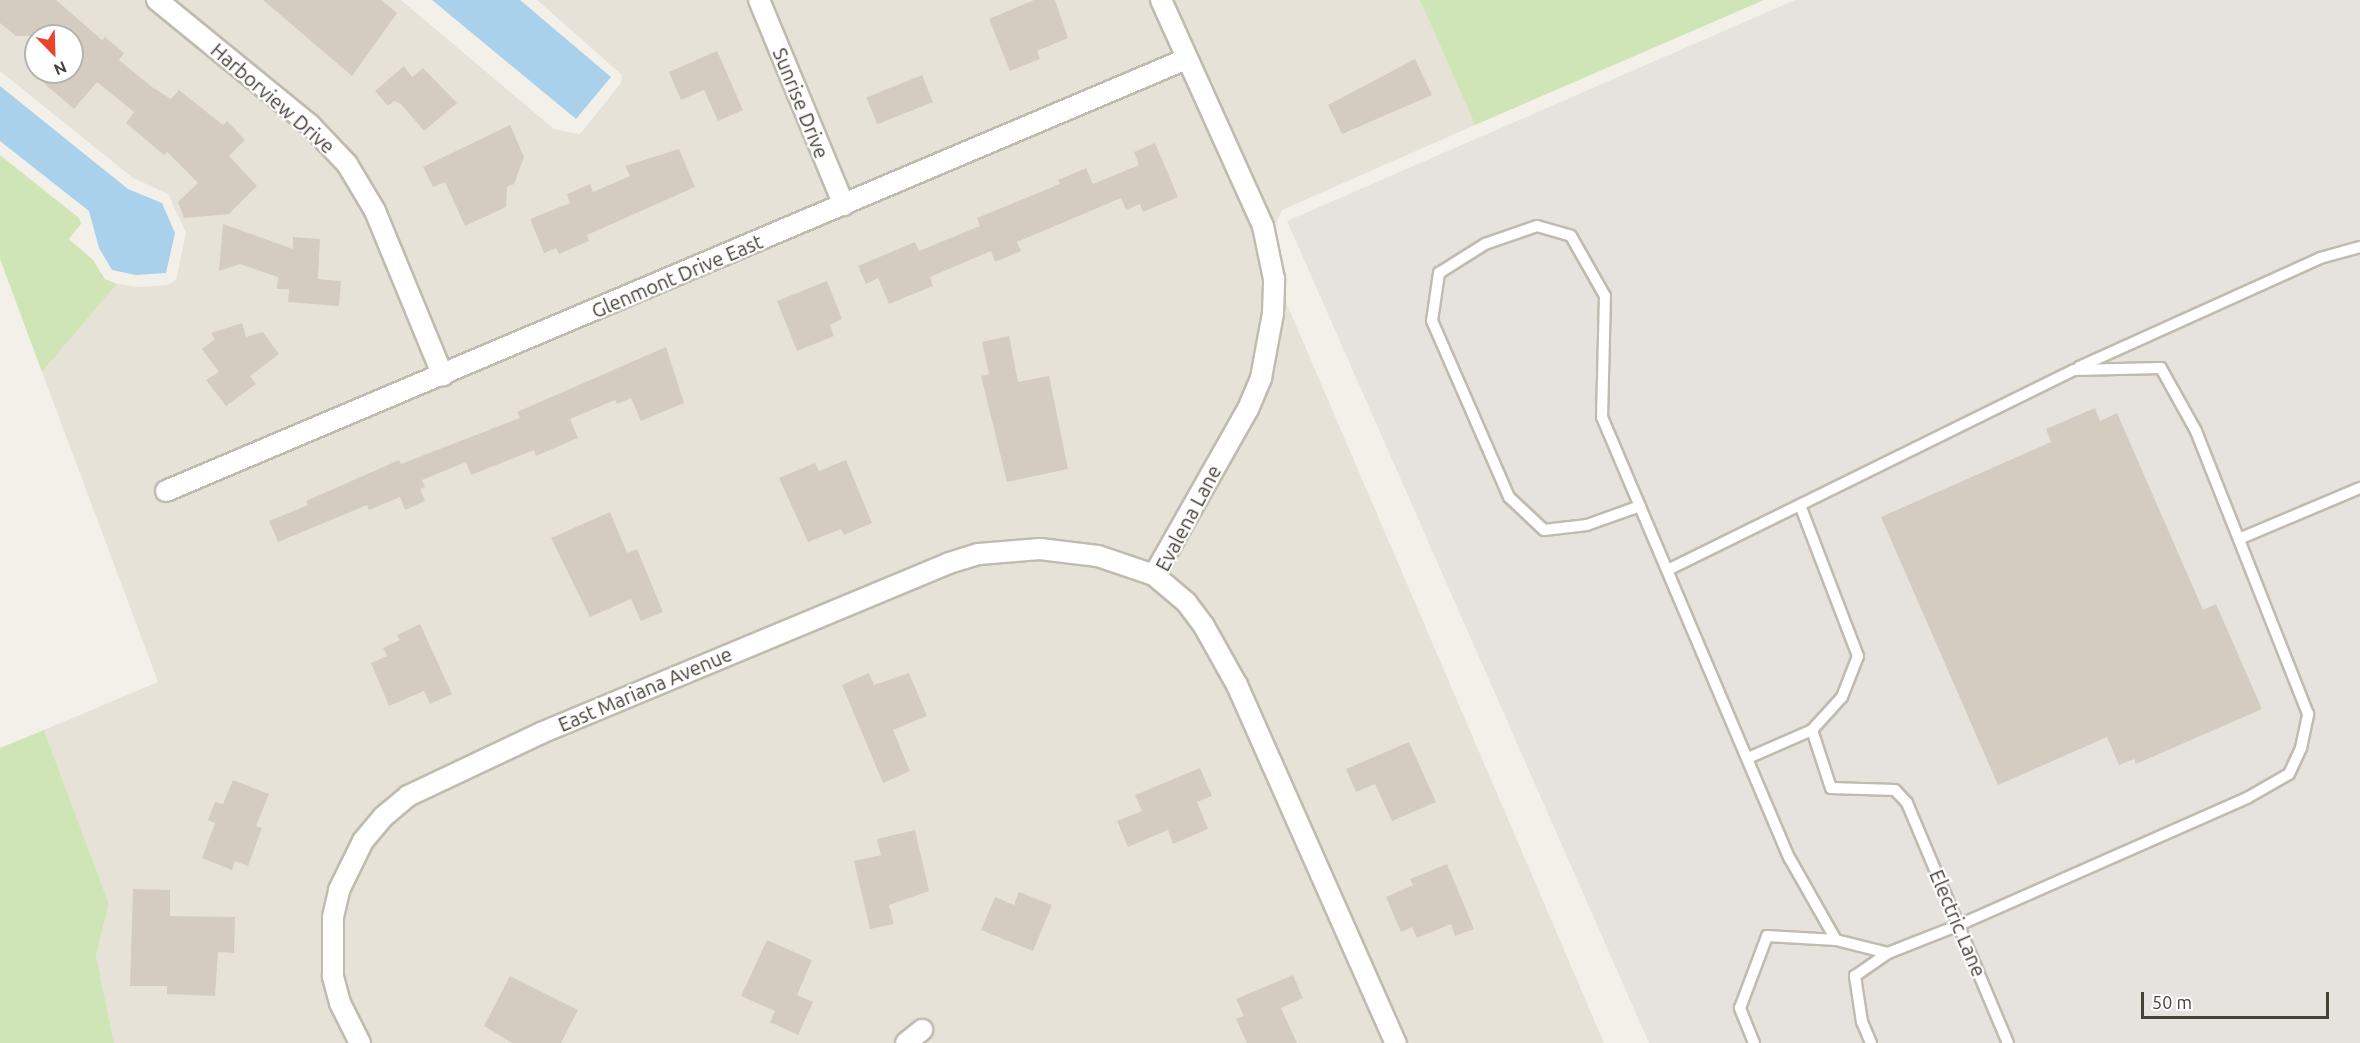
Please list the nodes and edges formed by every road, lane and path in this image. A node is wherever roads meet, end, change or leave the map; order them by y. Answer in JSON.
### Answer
{"nodes":[{"id":1,"x":157,"y":0,"type":"edge"},
{"id":2,"x":759,"y":0,"type":"edge"},
{"id":3,"x":1161,"y":0,"type":"edge"},
{"id":4,"x":1186,"y":59,"type":"junction"},
{"id":5,"x":844,"y":205,"type":"junction"},
{"id":6,"x":2360,"y":247,"type":"edge"},
{"id":7,"x":2074,"y":370,"type":"junction"},
{"id":8,"x":443,"y":376,"type":"junction"},
{"id":9,"x":2360,"y":488,"type":"edge"},
{"id":10,"x":166,"y":491,"type":"dead end"},
{"id":11,"x":1800,"y":505,"type":"junction"},
{"id":12,"x":1640,"y":506,"type":"junction"},
{"id":13,"x":2239,"y":539,"type":"junction"},
{"id":14,"x":1668,"y":570,"type":"junction"},
{"id":15,"x":1154,"y":575,"type":"junction"},
{"id":16,"x":1812,"y":730,"type":"junction"},
{"id":17,"x":1748,"y":758,"type":"junction"},
{"id":18,"x":1959,"y":925,"type":"junction"},
{"id":19,"x":1836,"y":940,"type":"junction"},
{"id":20,"x":1888,"y":953,"type":"junction"},
{"id":21,"x":922,"y":1030,"type":"dead end"},
{"id":22,"x":360,"y":1043,"type":"edge"},
{"id":23,"x":906,"y":1043,"type":"edge"},
{"id":24,"x":1396,"y":1043,"type":"edge"},
{"id":25,"x":1754,"y":1043,"type":"edge"},
{"id":26,"x":1871,"y":1043,"type":"edge"},
{"id":27,"x":2008,"y":1043,"type":"edge"}],
"edges":[{"from":1,"to":8,"type":"street","name":"Harborview Drive"},
{"from":2,"to":5,"type":"street","name":"Sunrise Drive"},
{"from":3,"to":4,"type":"street","name":"Evalena Lane"},
{"from":4,"to":5,"type":"street","name":"Glenmont Drive East"},
{"from":4,"to":15,"type":"street","name":"Evalena Lane"},
{"from":5,"to":8,"type":"street","name":"Glenmont Drive East"},
{"from":6,"to":7,"type":"lane"},
{"from":7,"to":11,"type":"lane"},
{"from":7,"to":13,"type":"lane"},
{"from":8,"to":10,"type":"street","name":"Glenmont Drive East"},
{"from":9,"to":13,"type":"lane"},
{"from":11,"to":14,"type":"lane"},
{"from":11,"to":16,"type":"lane"},
{"from":12,"to":12,"type":"lane"},
{"from":12,"to":14,"type":"lane"},
{"from":13,"to":18,"type":"lane"},
{"from":14,"to":17,"type":"lane"},
{"from":15,"to":22,"type":"street","name":"East Mariana Avenue"},
{"from":15,"to":24,"type":"street","name":"Evalena Lane"},
{"from":16,"to":17,"type":"lane"},
{"from":16,"to":18,"type":"lane","name":"Electric Lane"},
{"from":17,"to":19,"type":"lane"},
{"from":18,"to":20,"type":"lane"},
{"from":18,"to":27,"type":"lane","name":"Electric Lane"},
{"from":19,"to":20,"type":"lane"},
{"from":19,"to":25,"type":"lane"},
{"from":20,"to":26,"type":"lane"},
{"from":21,"to":23,"type":"street"}]}
